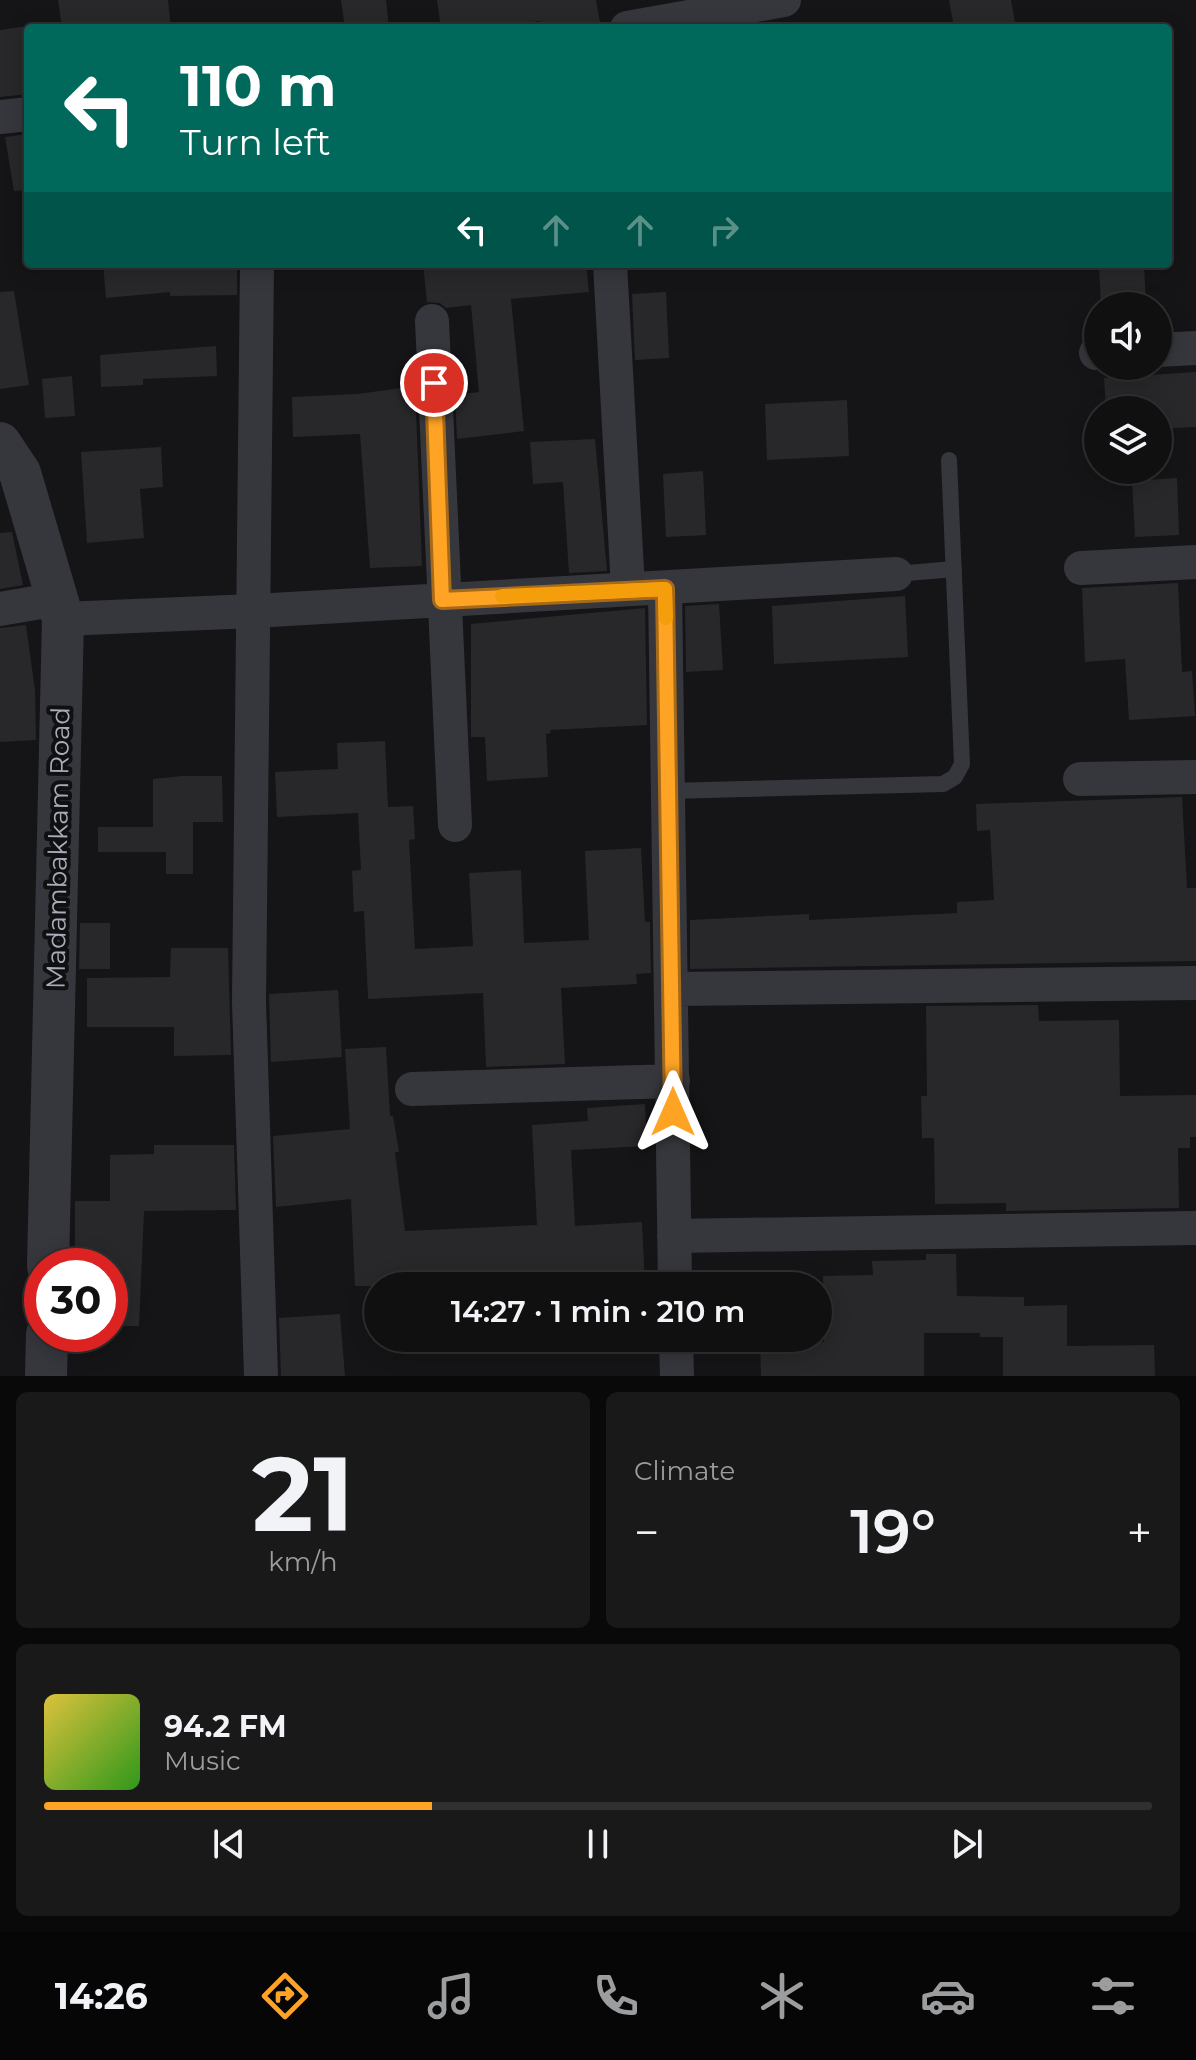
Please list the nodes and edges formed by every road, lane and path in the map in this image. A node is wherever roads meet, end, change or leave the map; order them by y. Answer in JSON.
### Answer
{"nodes":[{"id":1,"x":784,"y":0,"type":"edge"},
{"id":2,"x":649,"y":24,"type":"edge"},
{"id":3,"x":24,"y":114,"type":"edge"},
{"id":4,"x":0,"y":117,"type":"edge"},
{"id":5,"x":257,"y":268,"type":"edge"},
{"id":6,"x":610,"y":268,"type":"edge"},
{"id":7,"x":432,"y":321,"type":"dead end"},
{"id":8,"x":1196,"y":348,"type":"edge"},
{"id":9,"x":1172,"y":349,"type":"edge"},
{"id":10,"x":0,"y":443,"type":"edge"},
{"id":11,"x":949,"y":460,"type":"dead end"},
{"id":12,"x":1196,"y":562,"type":"edge"},
{"id":13,"x":1081,"y":568,"type":"dead end"},
{"id":14,"x":954,"y":569,"type":"junction"},
{"id":15,"x":896,"y":574,"type":"joint"},
{"id":16,"x":628,"y":588,"type":"junction"},
{"id":17,"x":665,"y":589,"type":"junction"},
{"id":18,"x":442,"y":600,"type":"junction"},
{"id":19,"x":0,"y":609,"type":"edge"},
{"id":20,"x":60,"y":609,"type":"junction"},
{"id":21,"x":253,"y":611,"type":"junction"},
{"id":22,"x":1196,"y":777,"type":"edge"},
{"id":23,"x":1080,"y":779,"type":"dead end"},
{"id":24,"x":668,"y":791,"type":"junction"},
{"id":25,"x":455,"y":825,"type":"dead end"},
{"id":26,"x":1196,"y":983,"type":"edge"},
{"id":27,"x":672,"y":989,"type":"junction"},
{"id":28,"x":673,"y":1081,"type":"junction"},
{"id":29,"x":412,"y":1089,"type":"dead end"},
{"id":30,"x":1196,"y":1228,"type":"edge"},
{"id":31,"x":674,"y":1236,"type":"junction"},
{"id":32,"x":48,"y":1248,"type":"edge"},
{"id":33,"x":675,"y":1272,"type":"edge"},
{"id":34,"x":47,"y":1352,"type":"edge"},
{"id":35,"x":676,"y":1352,"type":"edge"},
{"id":36,"x":46,"y":1376,"type":"edge"},
{"id":37,"x":261,"y":1376,"type":"edge"},
{"id":38,"x":677,"y":1376,"type":"edge"}],
"edges":[{"from":1,"to":2,"type":"street"},
{"from":3,"to":4,"type":"street"},
{"from":5,"to":21,"type":"street"},
{"from":6,"to":16,"type":"street"},
{"from":7,"to":18,"type":"street"},
{"from":8,"to":9,"type":"street"},
{"from":10,"to":20,"type":"street","name":"Madambakkam Road"},
{"from":11,"to":14,"type":"lane"},
{"from":12,"to":13,"type":"street"},
{"from":14,"to":15,"type":"lane"},
{"from":14,"to":24,"type":"lane"},
{"from":15,"to":17,"type":"street"},
{"from":16,"to":17,"type":"street"},
{"from":16,"to":18,"type":"street"},
{"from":17,"to":24,"type":"street"},
{"from":18,"to":21,"type":"street"},
{"from":18,"to":25,"type":"street"},
{"from":19,"to":20,"type":"street"},
{"from":20,"to":21,"type":"street"},
{"from":20,"to":32,"type":"street","name":"Madambakkam Road"},
{"from":21,"to":37,"type":"street"},
{"from":22,"to":23,"type":"street"},
{"from":24,"to":27,"type":"street"},
{"from":26,"to":27,"type":"street"},
{"from":27,"to":28,"type":"street"},
{"from":28,"to":29,"type":"street"},
{"from":28,"to":31,"type":"street"},
{"from":30,"to":31,"type":"street"},
{"from":31,"to":33,"type":"street"},
{"from":34,"to":36,"type":"street"},
{"from":35,"to":38,"type":"street"}]}
